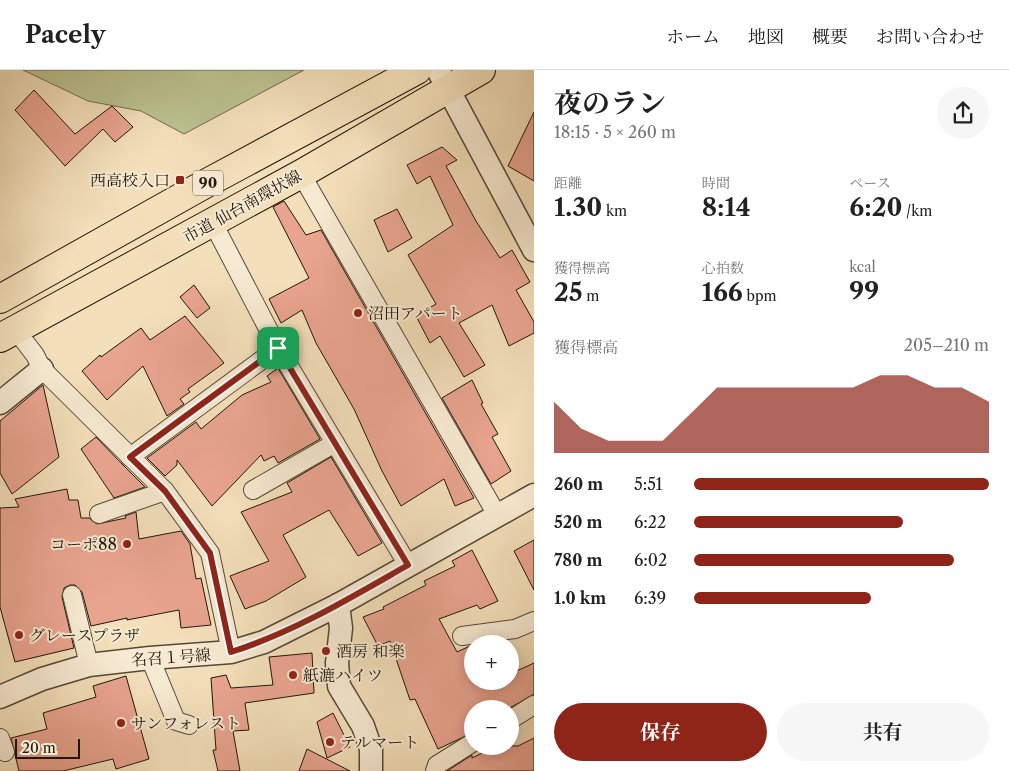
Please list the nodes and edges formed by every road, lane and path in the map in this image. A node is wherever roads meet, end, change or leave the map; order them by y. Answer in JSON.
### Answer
{"nodes":[{"id":1,"x":417,"y":70,"type":"edge"},
{"id":2,"x":481,"y":70,"type":"edge"},
{"id":3,"x":443,"y":80,"type":"edge"},
{"id":4,"x":301,"y":174,"type":"junction"},
{"id":5,"x":213,"y":223,"type":"junction"},
{"id":6,"x":530,"y":236,"type":"edge"},
{"id":7,"x":0,"y":299,"type":"edge"},
{"id":8,"x":8,"y":334,"type":"edge"},
{"id":9,"x":278,"y":348,"type":"junction"},
{"id":10,"x":42,"y":369,"type":"junction"},
{"id":11,"x":0,"y":403,"type":"edge"},
{"id":12,"x":335,"y":443,"type":"junction"},
{"id":13,"x":130,"y":457,"type":"junction"},
{"id":14,"x":253,"y":490,"type":"dead end"},
{"id":15,"x":165,"y":491,"type":"junction"},
{"id":16,"x":534,"y":495,"type":"edge"},
{"id":17,"x":100,"y":514,"type":"dead end"},
{"id":18,"x":497,"y":515,"type":"junction"},
{"id":19,"x":408,"y":565,"type":"junction"},
{"id":20,"x":72,"y":595,"type":"dead end"},
{"id":21,"x":338,"y":606,"type":"junction"},
{"id":22,"x":534,"y":621,"type":"edge"},
{"id":23,"x":462,"y":636,"type":"dead end"},
{"id":24,"x":231,"y":652,"type":"junction"},
{"id":25,"x":150,"y":658,"type":"junction"},
{"id":26,"x":89,"y":665,"type":"junction"},
{"id":27,"x":0,"y":697,"type":"edge"},
{"id":28,"x":534,"y":706,"type":"edge"},
{"id":29,"x":519,"y":715,"type":"edge"},
{"id":30,"x":189,"y":725,"type":"dead end"},
{"id":31,"x":464,"y":748,"type":"edge"},
{"id":32,"x":372,"y":771,"type":"edge"},
{"id":33,"x":435,"y":771,"type":"edge"}],
"edges":[{"from":1,"to":7,"type":"main road","number":"90"},
{"from":2,"to":3,"type":"main road","name":"市道 仙台南環状線","number":"90"},
{"from":3,"to":4,"type":"main road","name":"市道 仙台南環状線","number":"90"},
{"from":3,"to":6,"type":"street"},
{"from":4,"to":5,"type":"main road","name":"市道 仙台南環状線","number":"90"},
{"from":4,"to":18,"type":"street"},
{"from":5,"to":8,"type":"main road","name":"市道 仙台南環状線","number":"90"},
{"from":5,"to":9,"type":"street"},
{"from":8,"to":10,"type":"street"},
{"from":9,"to":12,"type":"street"},
{"from":9,"to":13,"type":"street"},
{"from":10,"to":11,"type":"street"},
{"from":10,"to":13,"type":"street"},
{"from":12,"to":14,"type":"street"},
{"from":12,"to":19,"type":"street"},
{"from":13,"to":15,"type":"street"},
{"from":15,"to":17,"type":"street"},
{"from":15,"to":24,"type":"street"},
{"from":16,"to":18,"type":"street","name":"名召１号線"},
{"from":18,"to":19,"type":"street","name":"名召１号線"},
{"from":19,"to":21,"type":"street","name":"名召１号線"},
{"from":20,"to":26,"type":"street"},
{"from":21,"to":24,"type":"street","name":"名召１号線"},
{"from":21,"to":32,"type":"street"},
{"from":22,"to":23,"type":"street"},
{"from":24,"to":25,"type":"street","name":"名召１号線"},
{"from":25,"to":26,"type":"street","name":"名召１号線"},
{"from":25,"to":30,"type":"street"},
{"from":26,"to":27,"type":"street","name":"名召１号線"},
{"from":28,"to":29,"type":"street"},
{"from":31,"to":33,"type":"street"}]}
